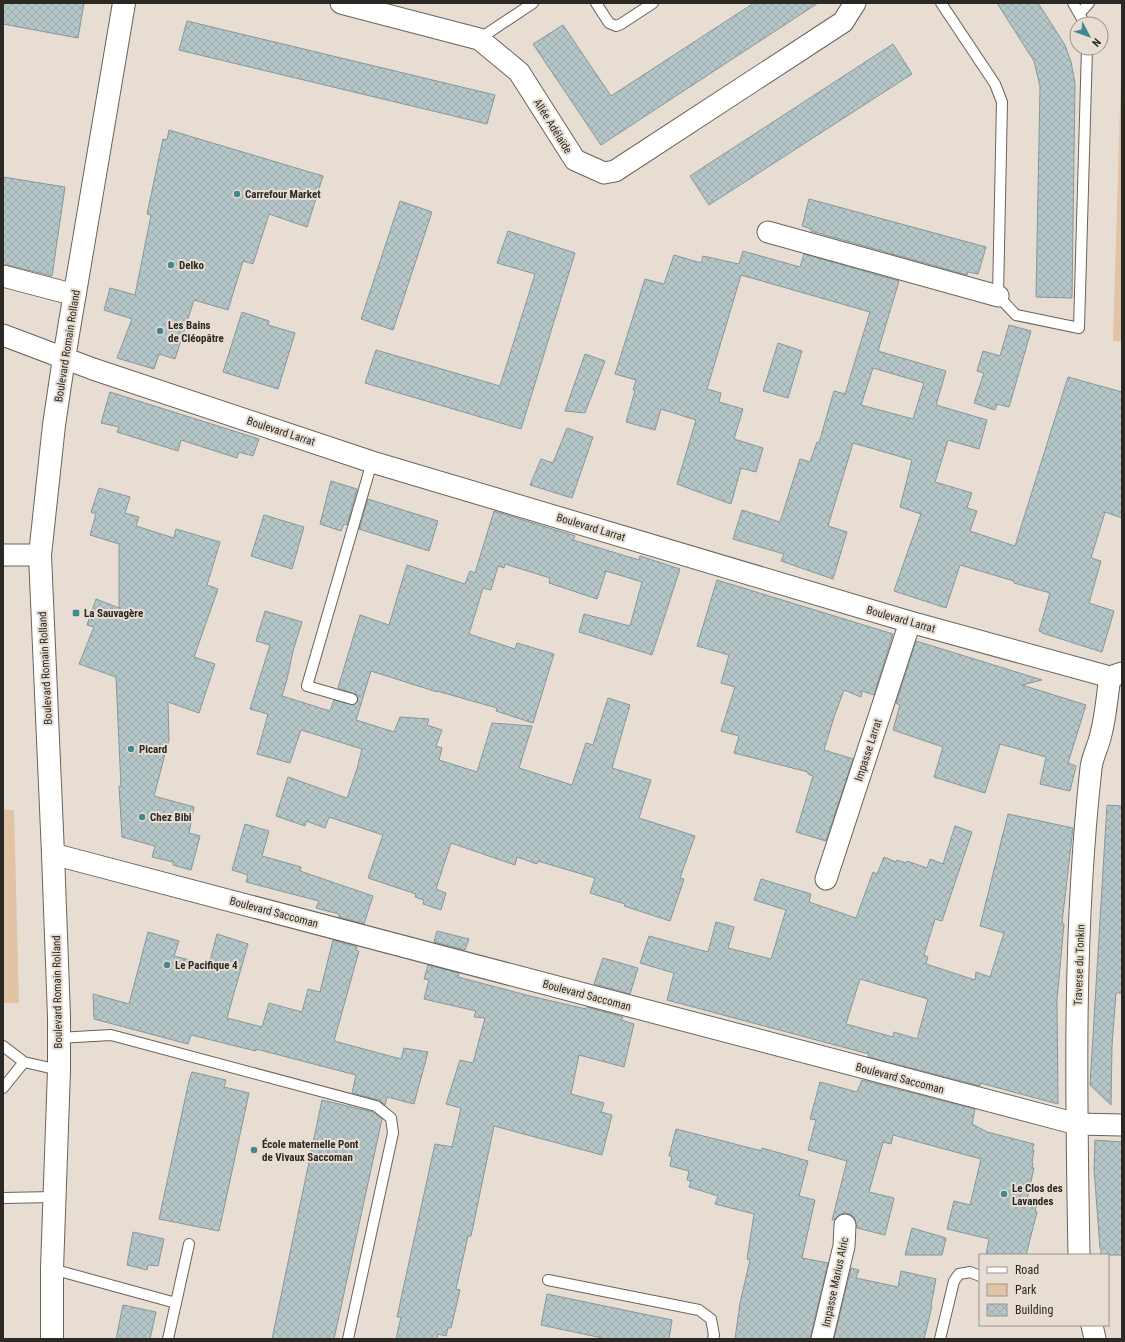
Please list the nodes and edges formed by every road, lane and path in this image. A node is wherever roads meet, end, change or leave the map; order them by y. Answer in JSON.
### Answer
{"nodes":[{"id":1,"x":124,"y":3,"type":"edge"},
{"id":2,"x":341,"y":3,"type":"edge"},
{"id":3,"x":533,"y":3,"type":"edge"},
{"id":4,"x":596,"y":3,"type":"edge"},
{"id":5,"x":653,"y":3,"type":"edge"},
{"id":6,"x":855,"y":3,"type":"edge"},
{"id":7,"x":941,"y":3,"type":"edge"},
{"id":8,"x":1073,"y":3,"type":"edge"},
{"id":9,"x":1088,"y":3,"type":"edge"},
{"id":10,"x":1080,"y":13,"type":"junction"},
{"id":11,"x":1081,"y":16,"type":"edge"},
{"id":12,"x":479,"y":39,"type":"junction"},
{"id":13,"x":1087,"y":56,"type":"edge"},
{"id":14,"x":768,"y":232,"type":"dead end"},
{"id":15,"x":3,"y":276,"type":"edge"},
{"id":16,"x":75,"y":295,"type":"junction"},
{"id":17,"x":998,"y":296,"type":"junction"},
{"id":18,"x":3,"y":335,"type":"edge"},
{"id":19,"x":64,"y":358,"type":"junction"},
{"id":20,"x":372,"y":462,"type":"junction"},
{"id":21,"x":3,"y":555,"type":"edge"},
{"id":22,"x":40,"y":555,"type":"junction"},
{"id":23,"x":910,"y":622,"type":"junction"},
{"id":24,"x":1116,"y":675,"type":"edge"},
{"id":25,"x":352,"y":699,"type":"dead end"},
{"id":26,"x":53,"y":854,"type":"junction"},
{"id":27,"x":826,"y":878,"type":"dead end"},
{"id":28,"x":58,"y":1038,"type":"junction"},
{"id":29,"x":3,"y":1046,"type":"edge"},
{"id":30,"x":24,"y":1062,"type":"junction"},
{"id":31,"x":59,"y":1070,"type":"junction"},
{"id":32,"x":3,"y":1088,"type":"edge"},
{"id":33,"x":1077,"y":1124,"type":"junction"},
{"id":34,"x":1122,"y":1125,"type":"edge"},
{"id":35,"x":54,"y":1197,"type":"junction"},
{"id":36,"x":3,"y":1198,"type":"edge"},
{"id":37,"x":845,"y":1225,"type":"dead end"},
{"id":38,"x":189,"y":1244,"type":"dead end"},
{"id":39,"x":1079,"y":1254,"type":"edge"},
{"id":40,"x":52,"y":1269,"type":"junction"},
{"id":41,"x":979,"y":1276,"type":"edge"},
{"id":42,"x":548,"y":1280,"type":"dead end"},
{"id":43,"x":176,"y":1303,"type":"junction"},
{"id":44,"x":1092,"y":1326,"type":"edge"},
{"id":45,"x":52,"y":1339,"type":"edge"},
{"id":46,"x":168,"y":1339,"type":"edge"},
{"id":47,"x":348,"y":1339,"type":"edge"},
{"id":48,"x":713,"y":1339,"type":"edge"},
{"id":49,"x":822,"y":1339,"type":"edge"},
{"id":50,"x":940,"y":1339,"type":"edge"},
{"id":51,"x":1095,"y":1339,"type":"edge"}],
"edges":[{"from":1,"to":16,"type":"main road","name":"Boulevard Romain Rolland"},
{"from":2,"to":12,"type":"street","name":"Allée Adélaïde"},
{"from":3,"to":12,"type":"lane"},
{"from":4,"to":5,"type":"lane"},
{"from":6,"to":12,"type":"street","name":"Allée Adélaïde"},
{"from":7,"to":17,"type":"lane"},
{"from":8,"to":10,"type":"lane"},
{"from":9,"to":10,"type":"lane"},
{"from":10,"to":11,"type":"lane"},
{"from":13,"to":17,"type":"lane"},
{"from":14,"to":17,"type":"street"},
{"from":15,"to":16,"type":"street"},
{"from":16,"to":19,"type":"main road","name":"Boulevard Romain Rolland"},
{"from":18,"to":19,"type":"street","name":"Boulevard Larrat"},
{"from":19,"to":20,"type":"street","name":"Boulevard Larrat"},
{"from":19,"to":22,"type":"main road","name":"Boulevard Romain Rolland"},
{"from":20,"to":23,"type":"street","name":"Boulevard Larrat"},
{"from":20,"to":25,"type":"lane"},
{"from":21,"to":22,"type":"street"},
{"from":22,"to":26,"type":"main road","name":"Boulevard Romain Rolland"},
{"from":23,"to":24,"type":"street","name":"Boulevard Larrat"},
{"from":23,"to":27,"type":"street","name":"Impasse Larrat"},
{"from":24,"to":33,"type":"street","name":"Traverse du Tonkin"},
{"from":26,"to":28,"type":"main road","name":"Boulevard Romain Rolland"},
{"from":26,"to":33,"type":"street","name":"Boulevard Saccoman"},
{"from":28,"to":31,"type":"main road","name":"Boulevard Romain Rolland"},
{"from":28,"to":47,"type":"lane"},
{"from":29,"to":30,"type":"lane"},
{"from":30,"to":31,"type":"lane"},
{"from":30,"to":32,"type":"lane"},
{"from":31,"to":35,"type":"main road","name":"Boulevard Romain Rolland"},
{"from":33,"to":34,"type":"street","name":"Boulevard Saccoman"},
{"from":33,"to":39,"type":"street","name":"Traverse du Tonkin"},
{"from":35,"to":36,"type":"lane"},
{"from":35,"to":40,"type":"main road","name":"Boulevard Romain Rolland"},
{"from":37,"to":49,"type":"street","name":"Impasse Marius Alric"},
{"from":38,"to":43,"type":"lane"},
{"from":40,"to":43,"type":"lane"},
{"from":40,"to":45,"type":"main road","name":"Boulevard Romain Rolland"},
{"from":41,"to":50,"type":"lane"},
{"from":42,"to":48,"type":"lane"},
{"from":43,"to":46,"type":"lane"},
{"from":44,"to":51,"type":"street"}]}
